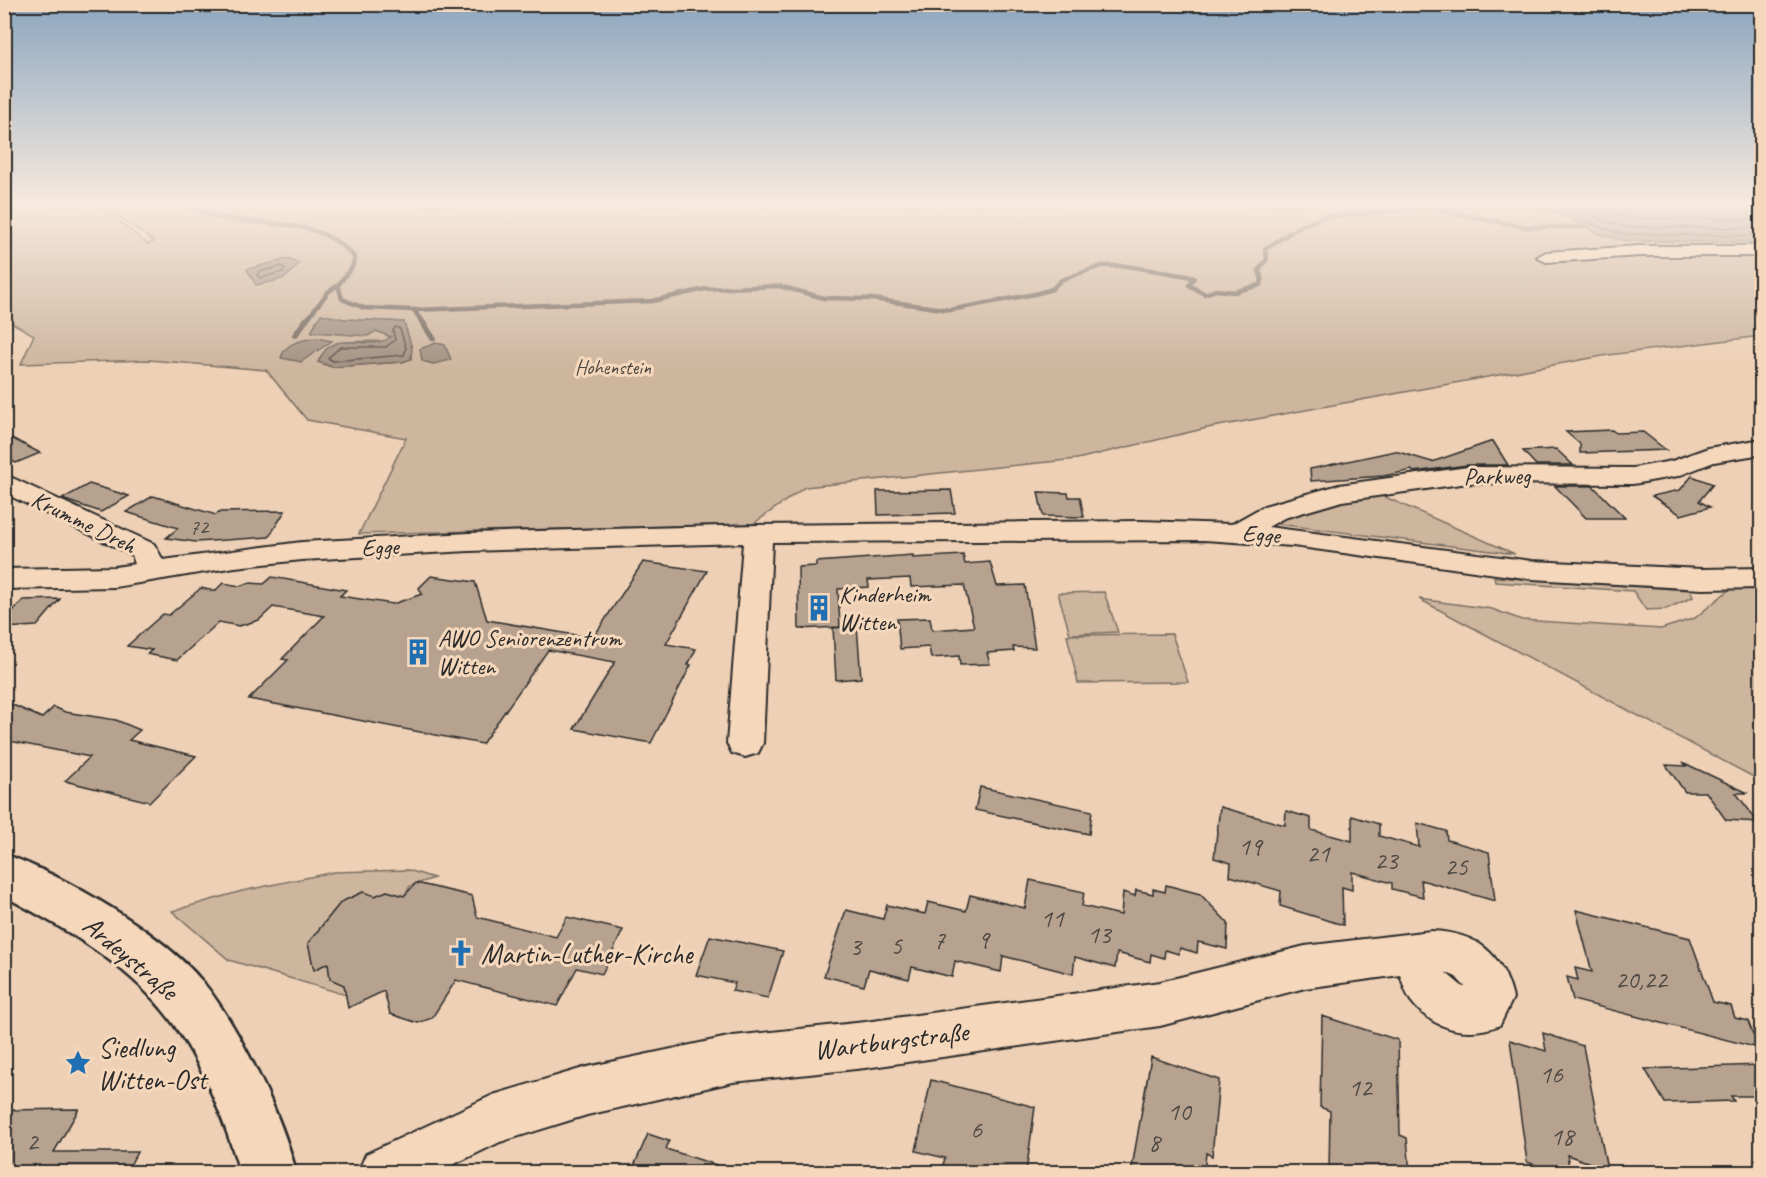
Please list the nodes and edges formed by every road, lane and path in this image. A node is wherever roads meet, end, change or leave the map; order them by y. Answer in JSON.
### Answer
{"nodes":[{"id":1,"x":1761,"y":446,"type":"edge"},
{"id":2,"x":4,"y":482,"type":"edge"},
{"id":3,"x":1239,"y":532,"type":"junction"},
{"id":4,"x":758,"y":534,"type":"junction"},
{"id":5,"x":153,"y":572,"type":"junction"},
{"id":6,"x":1761,"y":578,"type":"edge"},
{"id":7,"x":4,"y":579,"type":"edge"},
{"id":8,"x":745,"y":743,"type":"dead end"},
{"id":9,"x":4,"y":873,"type":"edge"},
{"id":10,"x":1412,"y":954,"type":"dead end"},
{"id":11,"x":268,"y":1173,"type":"edge"},
{"id":12,"x":384,"y":1173,"type":"edge"}],
"edges":[{"from":1,"to":3,"type":"street","name":"Parkweg"},
{"from":2,"to":5,"type":"street","name":"Krumme Dreh"},
{"from":3,"to":4,"type":"street","name":"Egge"},
{"from":3,"to":6,"type":"street","name":"Egge"},
{"from":4,"to":5,"type":"street","name":"Egge"},
{"from":4,"to":8,"type":"street"},
{"from":5,"to":7,"type":"street","name":"Egge"},
{"from":9,"to":11,"type":"main road","name":"Ardeystraße"},
{"from":10,"to":12,"type":"street","name":"Wartburgstraße"}]}
